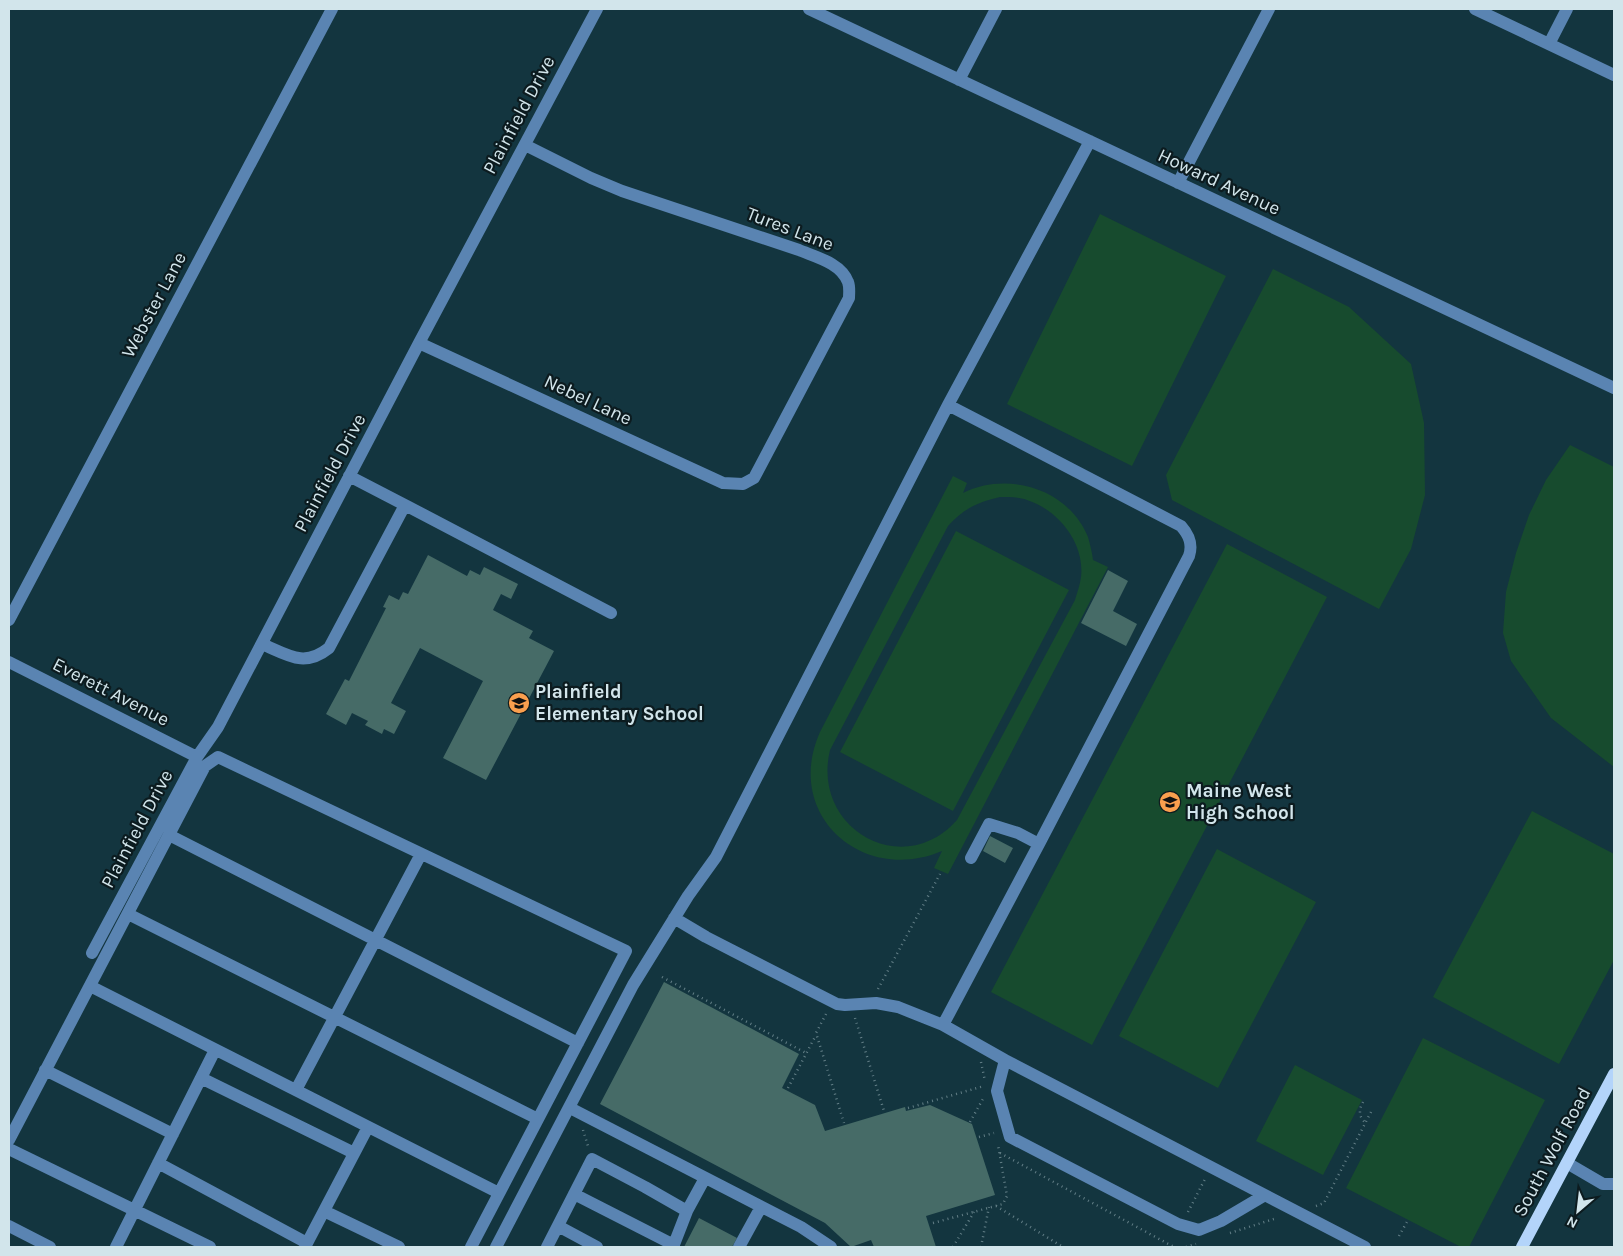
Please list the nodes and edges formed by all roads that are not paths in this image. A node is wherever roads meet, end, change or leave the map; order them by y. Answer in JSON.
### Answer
{"nodes":[{"id":1,"x":332,"y":9,"type":"edge"},
{"id":2,"x":597,"y":9,"type":"edge"},
{"id":3,"x":809,"y":9,"type":"edge"},
{"id":4,"x":996,"y":9,"type":"edge"},
{"id":5,"x":1269,"y":9,"type":"edge"},
{"id":6,"x":1474,"y":9,"type":"edge"},
{"id":7,"x":1567,"y":9,"type":"edge"},
{"id":8,"x":1549,"y":44,"type":"junction"},
{"id":9,"x":1614,"y":75,"type":"edge"},
{"id":10,"x":959,"y":80,"type":"junction"},
{"id":11,"x":1090,"y":142,"type":"junction"},
{"id":12,"x":525,"y":144,"type":"junction"},
{"id":13,"x":1178,"y":183,"type":"junction"},
{"id":14,"x":419,"y":343,"type":"junction"},
{"id":15,"x":1614,"y":388,"type":"edge"},
{"id":16,"x":948,"y":405,"type":"junction"},
{"id":17,"x":349,"y":476,"type":"junction"},
{"id":18,"x":743,"y":484,"type":"joint"},
{"id":19,"x":405,"y":505,"type":"junction"},
{"id":20,"x":611,"y":613,"type":"dead end"},
{"id":21,"x":9,"y":620,"type":"edge"},
{"id":22,"x":262,"y":644,"type":"junction"},
{"id":23,"x":9,"y":662,"type":"edge"},
{"id":24,"x":197,"y":756,"type":"junction"},
{"id":25,"x":169,"y":835,"type":"junction"},
{"id":26,"x":1039,"y":844,"type":"junction"},
{"id":27,"x":421,"y":854,"type":"junction"},
{"id":28,"x":971,"y":858,"type":"dead end"},
{"id":29,"x":128,"y":914,"type":"junction"},
{"id":30,"x":674,"y":918,"type":"junction"},
{"id":31,"x":375,"y":940,"type":"junction"},
{"id":32,"x":92,"y":953,"type":"dead end"},
{"id":33,"x":90,"y":986,"type":"junction"},
{"id":34,"x":335,"y":1017,"type":"junction"},
{"id":35,"x":943,"y":1026,"type":"junction"},
{"id":36,"x":578,"y":1043,"type":"junction"},
{"id":37,"x":215,"y":1050,"type":"junction"},
{"id":38,"x":1006,"y":1060,"type":"junction"},
{"id":39,"x":45,"y":1070,"type":"junction"},
{"id":40,"x":1614,"y":1074,"type":"edge"},
{"id":41,"x":201,"y":1078,"type":"junction"},
{"id":42,"x":296,"y":1090,"type":"junction"},
{"id":43,"x":570,"y":1108,"type":"junction"},
{"id":44,"x":538,"y":1119,"type":"junction"},
{"id":45,"x":368,"y":1127,"type":"junction"},
{"id":46,"x":173,"y":1134,"type":"junction"},
{"id":47,"x":9,"y":1140,"type":"edge"},
{"id":48,"x":9,"y":1149,"type":"edge"},
{"id":49,"x":354,"y":1153,"type":"junction"},
{"id":50,"x":158,"y":1163,"type":"junction"},
{"id":51,"x":1567,"y":1163,"type":"junction"},
{"id":52,"x":704,"y":1178,"type":"junction"},
{"id":53,"x":1614,"y":1184,"type":"edge"},
{"id":54,"x":499,"y":1193,"type":"junction"},
{"id":55,"x":574,"y":1194,"type":"junction"},
{"id":56,"x":1265,"y":1195,"type":"junction"},
{"id":57,"x":761,"y":1207,"type":"junction"},
{"id":58,"x":135,"y":1210,"type":"junction"},
{"id":59,"x":324,"y":1211,"type":"junction"},
{"id":60,"x":687,"y":1212,"type":"junction"},
{"id":61,"x":9,"y":1226,"type":"edge"},
{"id":62,"x":558,"y":1226,"type":"junction"},
{"id":63,"x":306,"y":1245,"type":"edge"},
{"id":64,"x":674,"y":1246,"type":"edge"},
{"id":65,"x":50,"y":1247,"type":"edge"},
{"id":66,"x":116,"y":1247,"type":"edge"},
{"id":67,"x":210,"y":1247,"type":"edge"},
{"id":68,"x":399,"y":1247,"type":"edge"},
{"id":69,"x":471,"y":1247,"type":"edge"},
{"id":70,"x":496,"y":1247,"type":"edge"},
{"id":71,"x":547,"y":1247,"type":"edge"},
{"id":72,"x":597,"y":1247,"type":"edge"},
{"id":73,"x":739,"y":1247,"type":"edge"},
{"id":74,"x":831,"y":1247,"type":"edge"},
{"id":75,"x":1365,"y":1247,"type":"edge"},
{"id":76,"x":1522,"y":1247,"type":"edge"}],
"edges":[{"from":1,"to":21,"type":"street","name":"Webster Lane"},
{"from":2,"to":12,"type":"street","name":"Plainfield Drive"},
{"from":3,"to":10,"type":"street","name":"Howard Avenue"},
{"from":4,"to":10,"type":"street"},
{"from":5,"to":13,"type":"street"},
{"from":6,"to":8,"type":"street"},
{"from":7,"to":8,"type":"street"},
{"from":8,"to":9,"type":"street"},
{"from":10,"to":11,"type":"street","name":"Howard Avenue"},
{"from":11,"to":13,"type":"street","name":"Howard Avenue"},
{"from":11,"to":16,"type":"street"},
{"from":12,"to":14,"type":"street","name":"Plainfield Drive"},
{"from":12,"to":18,"type":"street","name":"Tures Lane"},
{"from":13,"to":15,"type":"street","name":"Howard Avenue"},
{"from":14,"to":17,"type":"street","name":"Plainfield Drive"},
{"from":14,"to":18,"type":"street","name":"Nebel Lane"},
{"from":16,"to":26,"type":"street"},
{"from":16,"to":30,"type":"street"},
{"from":17,"to":19,"type":"street"},
{"from":17,"to":22,"type":"street","name":"Plainfield Drive"},
{"from":19,"to":20,"type":"street"},
{"from":19,"to":22,"type":"street"},
{"from":22,"to":24,"type":"street","name":"Plainfield Drive"},
{"from":23,"to":24,"type":"street","name":"Everett Avenue"},
{"from":24,"to":32,"type":"street","name":"Plainfield Drive"},
{"from":25,"to":27,"type":"street"},
{"from":25,"to":29,"type":"street"},
{"from":25,"to":31,"type":"street"},
{"from":26,"to":28,"type":"street"},
{"from":26,"to":35,"type":"street"},
{"from":27,"to":31,"type":"street"},
{"from":27,"to":36,"type":"street"},
{"from":29,"to":33,"type":"street"},
{"from":29,"to":34,"type":"street"},
{"from":30,"to":35,"type":"street"},
{"from":30,"to":43,"type":"street"},
{"from":31,"to":34,"type":"street"},
{"from":31,"to":36,"type":"street"},
{"from":33,"to":37,"type":"street"},
{"from":33,"to":39,"type":"street"},
{"from":34,"to":42,"type":"street"},
{"from":34,"to":44,"type":"street"},
{"from":35,"to":38,"type":"street"},
{"from":36,"to":44,"type":"street"},
{"from":37,"to":41,"type":"street"},
{"from":37,"to":42,"type":"street"},
{"from":38,"to":56,"type":"street"},
{"from":38,"to":56,"type":"street"},
{"from":39,"to":46,"type":"street"},
{"from":39,"to":47,"type":"street"},
{"from":40,"to":51,"type":"main road","name":"South Wolf Road"},
{"from":41,"to":46,"type":"street"},
{"from":41,"to":49,"type":"street"},
{"from":42,"to":45,"type":"street"},
{"from":43,"to":52,"type":"street"},
{"from":43,"to":70,"type":"street"},
{"from":44,"to":54,"type":"street"},
{"from":45,"to":49,"type":"street"},
{"from":45,"to":54,"type":"street"},
{"from":46,"to":50,"type":"street"},
{"from":48,"to":58,"type":"street"},
{"from":49,"to":59,"type":"street"},
{"from":50,"to":58,"type":"street"},
{"from":50,"to":63,"type":"street"},
{"from":51,"to":53,"type":"street"},
{"from":51,"to":76,"type":"main road","name":"South Wolf Road"},
{"from":52,"to":57,"type":"street"},
{"from":52,"to":60,"type":"street"},
{"from":54,"to":69,"type":"street"},
{"from":55,"to":60,"type":"street"},
{"from":55,"to":62,"type":"street"},
{"from":55,"to":64,"type":"street"},
{"from":56,"to":75,"type":"street"},
{"from":57,"to":73,"type":"street"},
{"from":57,"to":74,"type":"street"},
{"from":58,"to":66,"type":"street"},
{"from":58,"to":67,"type":"street"},
{"from":59,"to":63,"type":"street"},
{"from":59,"to":68,"type":"street"},
{"from":60,"to":64,"type":"street"},
{"from":61,"to":65,"type":"street"},
{"from":62,"to":71,"type":"street"},
{"from":62,"to":72,"type":"street"}]}
